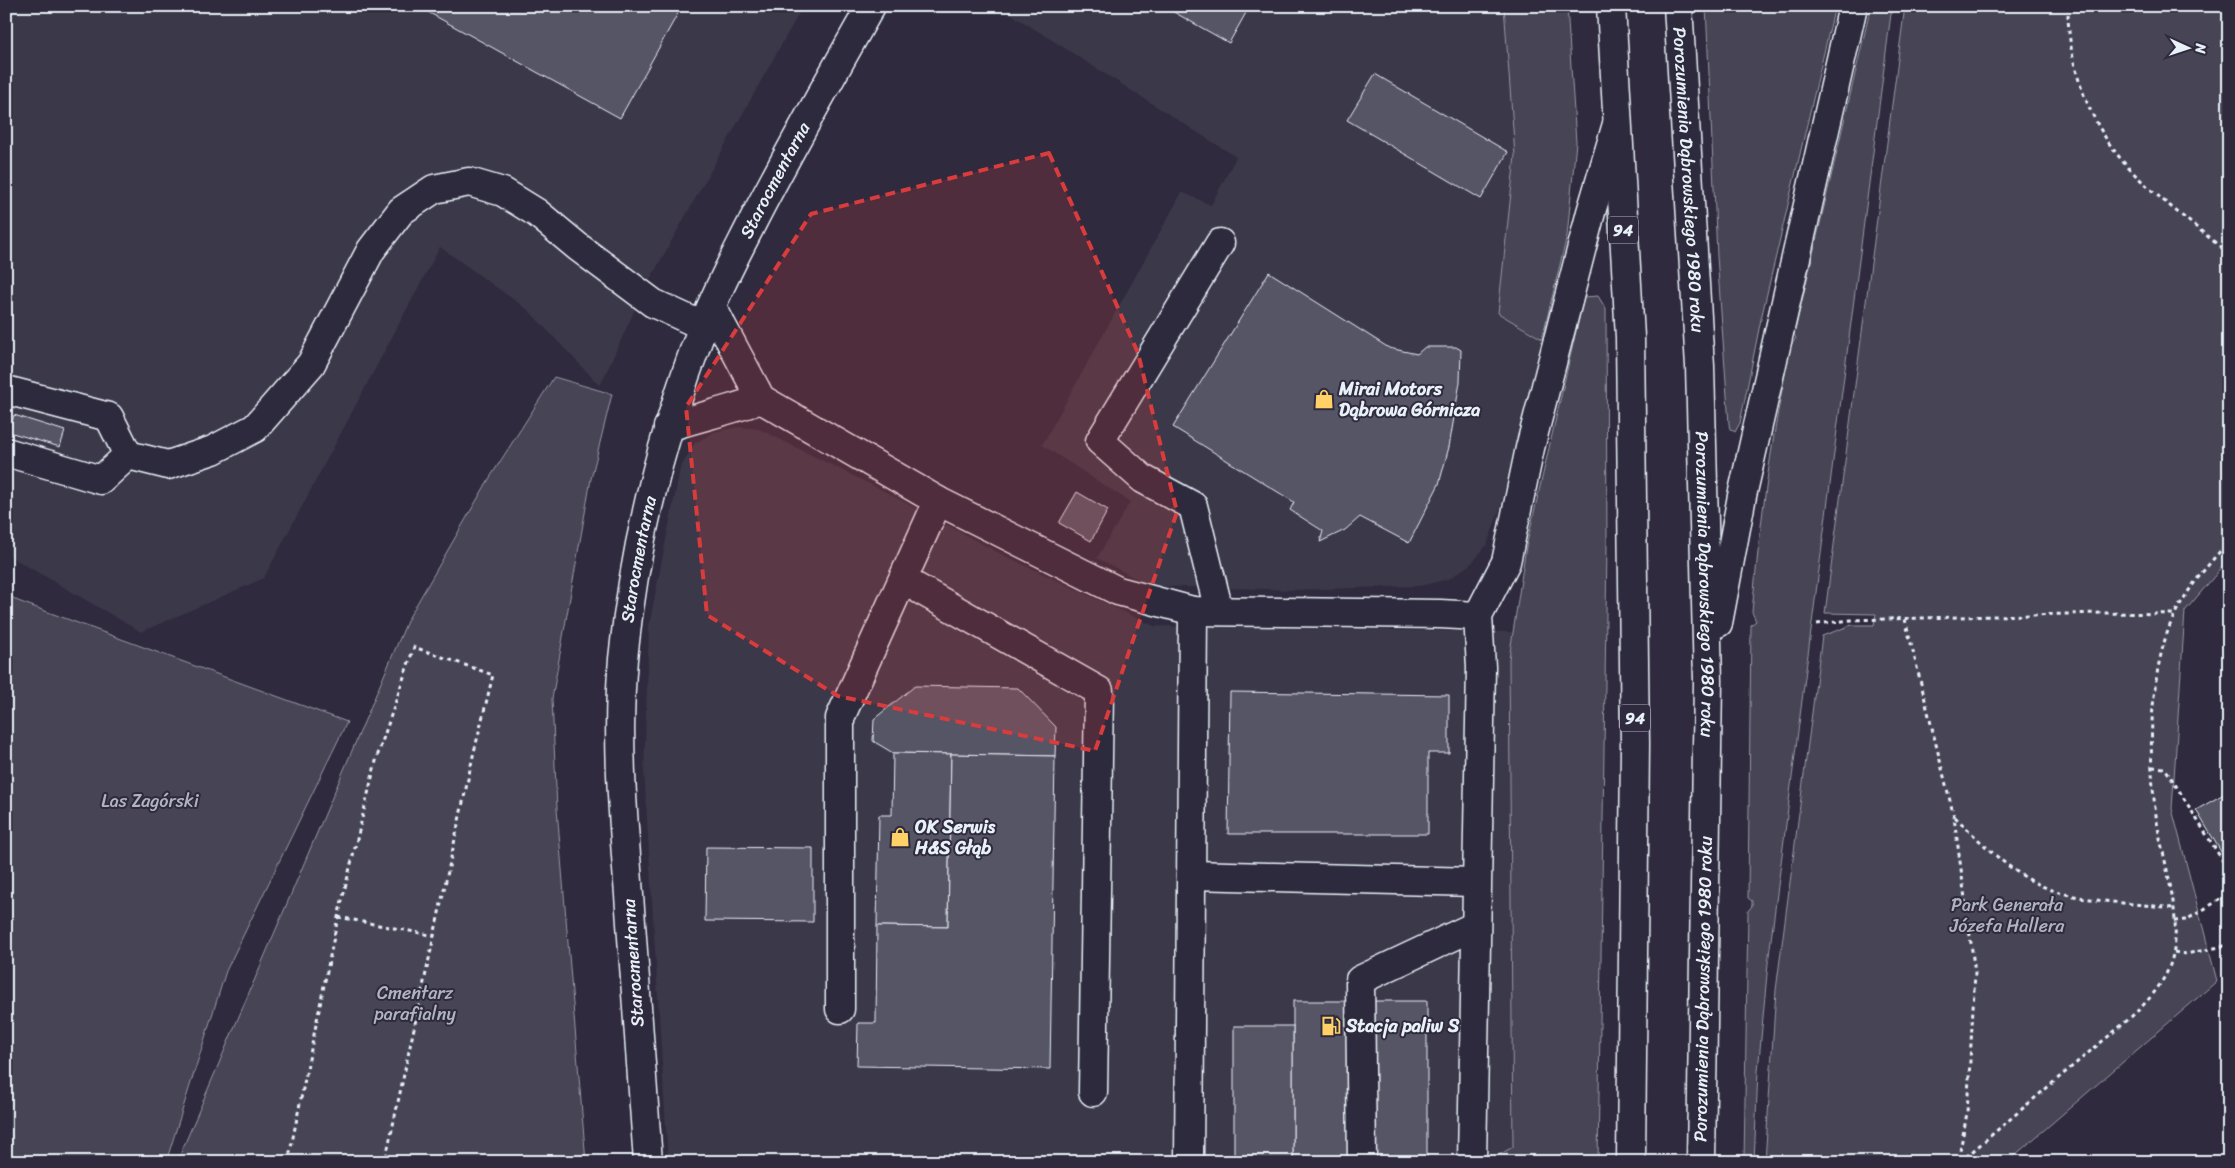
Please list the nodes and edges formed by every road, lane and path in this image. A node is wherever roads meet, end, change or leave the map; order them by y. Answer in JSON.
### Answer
{"nodes":[{"id":1,"x":871,"y":6,"type":"edge"},
{"id":2,"x":1611,"y":6,"type":"edge"},
{"id":3,"x":1678,"y":6,"type":"edge"},
{"id":4,"x":1853,"y":6,"type":"edge"},
{"id":5,"x":2068,"y":6,"type":"edge"},
{"id":6,"x":1617,"y":124,"type":"junction"},
{"id":7,"x":1220,"y":244,"type":"dead end"},
{"id":8,"x":2229,"y":254,"type":"edge"},
{"id":9,"x":707,"y":316,"type":"junction"},
{"id":10,"x":6,"y":390,"type":"edge"},
{"id":11,"x":762,"y":399,"type":"junction"},
{"id":12,"x":668,"y":427,"type":"junction"},
{"id":13,"x":6,"y":452,"type":"edge"},
{"id":14,"x":128,"y":455,"type":"junction"},
{"id":15,"x":938,"y":501,"type":"junction"},
{"id":16,"x":2229,"y":541,"type":"edge"},
{"id":17,"x":902,"y":580,"type":"junction"},
{"id":18,"x":1206,"y":611,"type":"junction"},
{"id":19,"x":2175,"y":614,"type":"junction"},
{"id":20,"x":1478,"y":616,"type":"junction"},
{"id":21,"x":1905,"y":619,"type":"junction"},
{"id":22,"x":1817,"y":624,"type":"dead end"},
{"id":23,"x":1708,"y":681,"type":"junction"},
{"id":24,"x":2152,"y":767,"type":"junction"},
{"id":25,"x":1954,"y":817,"type":"junction"},
{"id":26,"x":2229,"y":871,"type":"edge"},
{"id":27,"x":1191,"y":875,"type":"junction"},
{"id":28,"x":1476,"y":882,"type":"junction"},
{"id":29,"x":2229,"y":894,"type":"edge"},
{"id":30,"x":2173,"y":908,"type":"junction"},
{"id":31,"x":338,"y":917,"type":"junction"},
{"id":32,"x":2174,"y":921,"type":"junction"},
{"id":33,"x":1475,"y":926,"type":"junction"},
{"id":34,"x":435,"y":936,"type":"junction"},
{"id":35,"x":2229,"y":945,"type":"edge"},
{"id":36,"x":2174,"y":952,"type":"junction"},
{"id":37,"x":840,"y":1009,"type":"dead end"},
{"id":38,"x":1093,"y":1092,"type":"dead end"},
{"id":39,"x":288,"y":1162,"type":"edge"},
{"id":40,"x":385,"y":1162,"type":"edge"},
{"id":41,"x":648,"y":1162,"type":"edge"},
{"id":42,"x":1189,"y":1162,"type":"edge"},
{"id":43,"x":1362,"y":1162,"type":"edge"},
{"id":44,"x":1472,"y":1162,"type":"edge"},
{"id":45,"x":1631,"y":1162,"type":"edge"},
{"id":46,"x":1701,"y":1162,"type":"edge"},
{"id":47,"x":1959,"y":1162,"type":"edge"}],
"edges":[{"from":1,"to":9,"type":"main road","name":"Starocmentarna"},
{"from":2,"to":6,"type":"main road","number":"94"},
{"from":3,"to":23,"type":"main road","name":"Porozumienia Dąbrowskiego 1980 roku"},
{"from":4,"to":23,"type":"main road"},
{"from":5,"to":8,"type":"path"},
{"from":6,"to":20,"type":"main road"},
{"from":6,"to":45,"type":"main road","number":"94"},
{"from":7,"to":18,"type":"main road"},
{"from":9,"to":11,"type":"main road"},
{"from":9,"to":12,"type":"main road","name":"Starocmentarna"},
{"from":9,"to":14,"type":"main road"},
{"from":10,"to":14,"type":"main road"},
{"from":11,"to":12,"type":"main road"},
{"from":11,"to":15,"type":"main road"},
{"from":12,"to":41,"type":"main road","name":"Starocmentarna"},
{"from":13,"to":14,"type":"main road"},
{"from":15,"to":17,"type":"main road"},
{"from":15,"to":18,"type":"main road"},
{"from":16,"to":19,"type":"path"},
{"from":17,"to":37,"type":"main road"},
{"from":17,"to":38,"type":"main road"},
{"from":18,"to":20,"type":"main road"},
{"from":18,"to":27,"type":"main road"},
{"from":19,"to":21,"type":"path"},
{"from":19,"to":24,"type":"path"},
{"from":20,"to":28,"type":"main road"},
{"from":21,"to":22,"type":"path"},
{"from":21,"to":25,"type":"path"},
{"from":23,"to":46,"type":"main road","name":"Porozumienia Dąbrowskiego 1980 roku"},
{"from":24,"to":26,"type":"path"},
{"from":24,"to":30,"type":"path"},
{"from":25,"to":30,"type":"path"},
{"from":25,"to":47,"type":"path"},
{"from":27,"to":28,"type":"main road"},
{"from":27,"to":42,"type":"main road"},
{"from":28,"to":33,"type":"main road"},
{"from":29,"to":32,"type":"path"},
{"from":30,"to":32,"type":"path"},
{"from":31,"to":34,"type":"path"},
{"from":31,"to":34,"type":"path"},
{"from":31,"to":39,"type":"path"},
{"from":32,"to":36,"type":"path"},
{"from":33,"to":43,"type":"main road"},
{"from":33,"to":44,"type":"main road"},
{"from":34,"to":40,"type":"path"},
{"from":35,"to":36,"type":"path"},
{"from":36,"to":47,"type":"path"}]}
